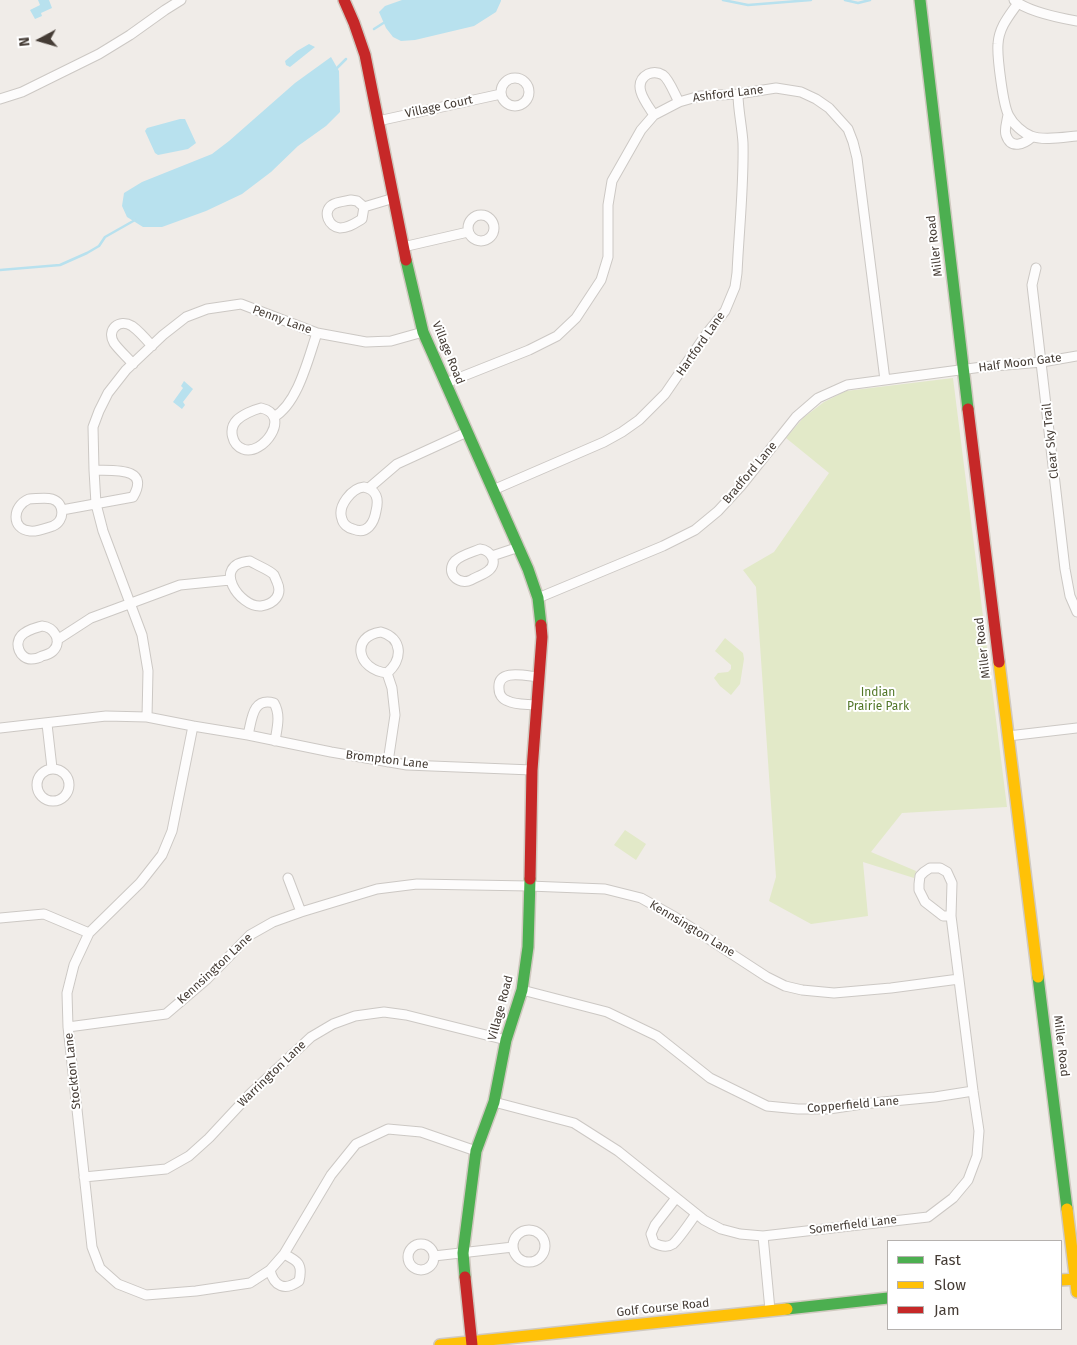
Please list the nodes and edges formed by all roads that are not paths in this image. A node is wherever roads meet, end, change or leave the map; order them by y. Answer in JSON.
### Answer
{"nodes":[{"id":1,"x":181,"y":0,"type":"edge"},
{"id":2,"x":344,"y":0,"type":"edge"},
{"id":3,"x":920,"y":0,"type":"edge"},
{"id":4,"x":1016,"y":2,"type":"edge"},
{"id":5,"x":1077,"y":21,"type":"edge"},
{"id":6,"x":501,"y":94,"type":"dead end"},
{"id":7,"x":738,"y":94,"type":"junction"},
{"id":8,"x":0,"y":99,"type":"edge"},
{"id":9,"x":679,"y":102,"type":"junction"},
{"id":10,"x":654,"y":115,"type":"junction"},
{"id":11,"x":1008,"y":115,"type":"junction"},
{"id":12,"x":378,"y":121,"type":"junction"},
{"id":13,"x":1077,"y":136,"type":"edge"},
{"id":14,"x":1032,"y":137,"type":"junction"},
{"id":15,"x":394,"y":198,"type":"junction"},
{"id":16,"x":364,"y":207,"type":"dead end"},
{"id":17,"x":468,"y":232,"type":"dead end"},
{"id":18,"x":404,"y":247,"type":"junction"},
{"id":19,"x":1036,"y":268,"type":"dead end"},
{"id":20,"x":316,"y":332,"type":"junction"},
{"id":21,"x":423,"y":332,"type":"junction"},
{"id":22,"x":152,"y":346,"type":"junction"},
{"id":23,"x":1077,"y":356,"type":"edge"},
{"id":24,"x":1042,"y":362,"type":"junction"},
{"id":25,"x":133,"y":364,"type":"junction"},
{"id":26,"x":963,"y":370,"type":"junction"},
{"id":27,"x":885,"y":380,"type":"junction"},
{"id":28,"x":446,"y":383,"type":"junction"},
{"id":29,"x":274,"y":417,"type":"junction"},
{"id":30,"x":467,"y":432,"type":"junction"},
{"id":31,"x":94,"y":470,"type":"junction"},
{"id":32,"x":370,"y":488,"type":"junction"},
{"id":33,"x":493,"y":490,"type":"junction"},
{"id":34,"x":96,"y":504,"type":"junction"},
{"id":35,"x":62,"y":510,"type":"junction"},
{"id":36,"x":519,"y":547,"type":"junction"},
{"id":37,"x":492,"y":556,"type":"junction"},
{"id":38,"x":230,"y":580,"type":"junction"},
{"id":39,"x":538,"y":598,"type":"junction"},
{"id":40,"x":131,"y":604,"type":"junction"},
{"id":41,"x":1077,"y":612,"type":"edge"},
{"id":42,"x":57,"y":640,"type":"junction"},
{"id":43,"x":387,"y":673,"type":"junction"},
{"id":44,"x":538,"y":677,"type":"junction"},
{"id":45,"x":536,"y":705,"type":"junction"},
{"id":46,"x":147,"y":717,"type":"junction"},
{"id":47,"x":46,"y":724,"type":"junction"},
{"id":48,"x":193,"y":726,"type":"junction"},
{"id":49,"x":0,"y":728,"type":"edge"},
{"id":50,"x":1077,"y":728,"type":"edge"},
{"id":51,"x":248,"y":735,"type":"junction"},
{"id":52,"x":1008,"y":736,"type":"junction"},
{"id":53,"x":275,"y":741,"type":"junction"},
{"id":54,"x":388,"y":762,"type":"junction"},
{"id":55,"x":52,"y":768,"type":"dead end"},
{"id":56,"x":532,"y":770,"type":"junction"},
{"id":57,"x":288,"y":878,"type":"dead end"},
{"id":58,"x":529,"y":886,"type":"junction"},
{"id":59,"x":301,"y":912,"type":"junction"},
{"id":60,"x":951,"y":916,"type":"junction"},
{"id":61,"x":0,"y":918,"type":"edge"},
{"id":62,"x":89,"y":934,"type":"junction"},
{"id":63,"x":959,"y":979,"type":"junction"},
{"id":64,"x":522,"y":990,"type":"junction"},
{"id":65,"x":68,"y":1027,"type":"junction"},
{"id":66,"x":506,"y":1040,"type":"junction"},
{"id":67,"x":973,"y":1091,"type":"junction"},
{"id":68,"x":494,"y":1102,"type":"junction"},
{"id":69,"x":476,"y":1151,"type":"junction"},
{"id":70,"x":84,"y":1177,"type":"junction"},
{"id":71,"x":676,"y":1198,"type":"junction"},
{"id":72,"x":696,"y":1214,"type":"junction"},
{"id":73,"x":763,"y":1236,"type":"junction"},
{"id":74,"x":513,"y":1247,"type":"dead end"},
{"id":75,"x":463,"y":1253,"type":"junction"},
{"id":76,"x":284,"y":1254,"type":"junction"},
{"id":77,"x":434,"y":1256,"type":"dead end"},
{"id":78,"x":270,"y":1270,"type":"junction"},
{"id":79,"x":1076,"y":1279,"type":"junction"},
{"id":80,"x":1062,"y":1280,"type":"edge"},
{"id":81,"x":1077,"y":1292,"type":"edge"},
{"id":82,"x":887,"y":1298,"type":"edge"},
{"id":83,"x":770,"y":1310,"type":"junction"},
{"id":84,"x":472,"y":1343,"type":"edge"},
{"id":85,"x":440,"y":1345,"type":"edge"}],
"edges":[{"from":1,"to":8,"type":"street"},
{"from":2,"to":12,"type":"street","name":"Village Road"},
{"from":3,"to":26,"type":"street","name":"Miller Road"},
{"from":4,"to":5,"type":"street"},
{"from":4,"to":11,"type":"street"},
{"from":6,"to":12,"type":"street","name":"Village Court"},
{"from":7,"to":9,"type":"street","name":"Ashford Lane"},
{"from":7,"to":27,"type":"street","name":"Ashford Lane"},
{"from":7,"to":33,"type":"street","name":"Hartford Lane"},
{"from":9,"to":10,"type":"street","name":"Ashford Lane"},
{"from":9,"to":10,"type":"street"},
{"from":10,"to":28,"type":"street","name":"Ashford Lane"},
{"from":11,"to":14,"type":"street"},
{"from":11,"to":14,"type":"street"},
{"from":12,"to":15,"type":"street","name":"Village Road"},
{"from":13,"to":14,"type":"street"},
{"from":15,"to":16,"type":"street"},
{"from":15,"to":18,"type":"street","name":"Village Road"},
{"from":17,"to":18,"type":"street"},
{"from":18,"to":21,"type":"street","name":"Village Road"},
{"from":19,"to":24,"type":"street","name":"Clear Sky Trail"},
{"from":20,"to":21,"type":"street","name":"Penny Lane"},
{"from":20,"to":22,"type":"street","name":"Penny Lane"},
{"from":20,"to":29,"type":"street"},
{"from":21,"to":28,"type":"street","name":"Village Road"},
{"from":22,"to":25,"type":"street","name":"Penny Lane"},
{"from":22,"to":25,"type":"street"},
{"from":23,"to":24,"type":"street","name":"Half Moon Gate"},
{"from":24,"to":26,"type":"street","name":"Half Moon Gate"},
{"from":24,"to":41,"type":"street","name":"Clear Sky Trail"},
{"from":25,"to":31,"type":"street","name":"Penny Lane"},
{"from":26,"to":27,"type":"street","name":"Bradford Lane"},
{"from":26,"to":52,"type":"street","name":"Miller Road"},
{"from":27,"to":39,"type":"street","name":"Bradford Lane"},
{"from":28,"to":30,"type":"street","name":"Village Road"},
{"from":29,"to":29,"type":"street"},
{"from":30,"to":32,"type":"street"},
{"from":30,"to":33,"type":"street","name":"Village Road"},
{"from":31,"to":34,"type":"street","name":"Penny Lane"},
{"from":31,"to":34,"type":"street"},
{"from":32,"to":32,"type":"street"},
{"from":33,"to":36,"type":"street","name":"Village Road"},
{"from":34,"to":35,"type":"street"},
{"from":34,"to":40,"type":"street","name":"Penny Lane"},
{"from":35,"to":35,"type":"street"},
{"from":36,"to":37,"type":"street"},
{"from":36,"to":39,"type":"street","name":"Village Road"},
{"from":37,"to":37,"type":"street"},
{"from":38,"to":38,"type":"street"},
{"from":38,"to":40,"type":"street"},
{"from":39,"to":44,"type":"street","name":"Village Road"},
{"from":40,"to":42,"type":"street"},
{"from":40,"to":46,"type":"street","name":"Penny Lane"},
{"from":42,"to":42,"type":"street"},
{"from":43,"to":43,"type":"street"},
{"from":43,"to":54,"type":"street"},
{"from":44,"to":45,"type":"street","name":"Village Road"},
{"from":44,"to":45,"type":"street"},
{"from":45,"to":56,"type":"street","name":"Village Road"},
{"from":46,"to":47,"type":"street","name":"Brompton Lane"},
{"from":46,"to":48,"type":"street","name":"Brompton Lane"},
{"from":47,"to":49,"type":"street","name":"Brompton Lane"},
{"from":47,"to":55,"type":"street"},
{"from":48,"to":51,"type":"street","name":"Brompton Lane"},
{"from":48,"to":62,"type":"street","name":"Stockton Lane"},
{"from":50,"to":52,"type":"street"},
{"from":51,"to":53,"type":"street","name":"Brompton Lane"},
{"from":51,"to":53,"type":"street"},
{"from":52,"to":79,"type":"street","name":"Miller Road"},
{"from":53,"to":54,"type":"street","name":"Brompton Lane"},
{"from":54,"to":56,"type":"street","name":"Brompton Lane"},
{"from":56,"to":58,"type":"street","name":"Village Road"},
{"from":57,"to":59,"type":"street"},
{"from":58,"to":59,"type":"street","name":"Kennsington Lane"},
{"from":58,"to":63,"type":"street","name":"Kennsington Lane"},
{"from":58,"to":64,"type":"street","name":"Village Road"},
{"from":59,"to":65,"type":"street","name":"Kennsington Lane"},
{"from":60,"to":60,"type":"street","name":"Somerfield Lane"},
{"from":60,"to":63,"type":"street","name":"Somerfield Lane"},
{"from":61,"to":62,"type":"street"},
{"from":62,"to":65,"type":"street","name":"Stockton Lane"},
{"from":63,"to":67,"type":"street","name":"Somerfield Lane"},
{"from":64,"to":66,"type":"street","name":"Village Road"},
{"from":64,"to":67,"type":"street","name":"Copperfield Lane"},
{"from":65,"to":70,"type":"street","name":"Stockton Lane"},
{"from":66,"to":68,"type":"street","name":"Village Road"},
{"from":66,"to":70,"type":"street","name":"Warrington Lane"},
{"from":67,"to":73,"type":"street","name":"Somerfield Lane"},
{"from":68,"to":69,"type":"street","name":"Village Road"},
{"from":68,"to":71,"type":"street","name":"Somerfield Lane"},
{"from":69,"to":75,"type":"street","name":"Village Road"},
{"from":69,"to":76,"type":"street","name":"Stockton Lane"},
{"from":70,"to":78,"type":"street","name":"Stockton Lane"},
{"from":71,"to":72,"type":"street","name":"Somerfield Lane"},
{"from":71,"to":72,"type":"street"},
{"from":72,"to":73,"type":"street","name":"Somerfield Lane"},
{"from":73,"to":83,"type":"street"},
{"from":74,"to":75,"type":"street"},
{"from":75,"to":77,"type":"street"},
{"from":75,"to":84,"type":"street","name":"Village Road"},
{"from":76,"to":78,"type":"street","name":"Stockton Lane"},
{"from":76,"to":78,"type":"street"},
{"from":79,"to":80,"type":"street"},
{"from":79,"to":81,"type":"street","name":"Miller Road"},
{"from":82,"to":83,"type":"street","name":"Golf Course Road"},
{"from":83,"to":84,"type":"street","name":"Golf Course Road"},
{"from":84,"to":85,"type":"street","name":"Golf Course Road"}]}
